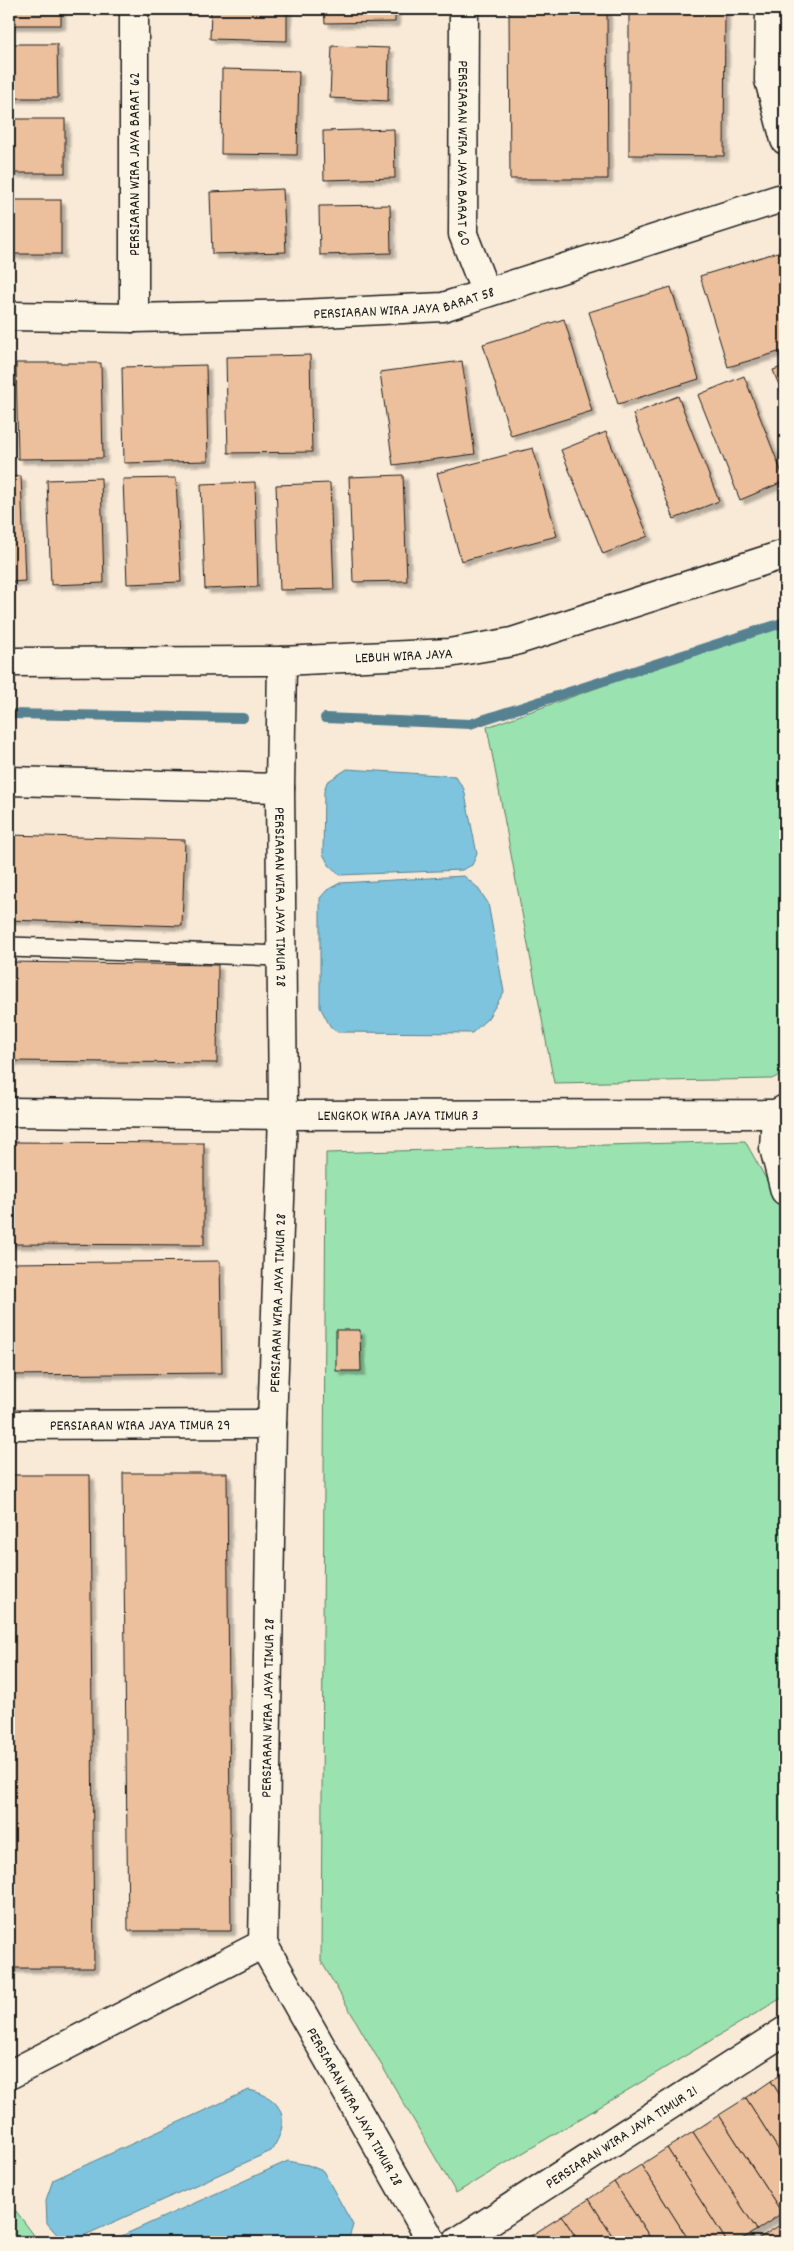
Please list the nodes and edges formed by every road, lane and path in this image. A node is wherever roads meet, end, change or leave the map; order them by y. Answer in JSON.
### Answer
{"nodes":[{"id":1,"x":134,"y":9,"type":"edge"},
{"id":2,"x":464,"y":9,"type":"edge"},
{"id":3,"x":770,"y":9,"type":"edge"},
{"id":4,"x":785,"y":140,"type":"edge"},
{"id":5,"x":785,"y":197,"type":"edge"},
{"id":6,"x":486,"y":293,"type":"junction"},
{"id":7,"x":9,"y":316,"type":"edge"},
{"id":8,"x":134,"y":318,"type":"junction"},
{"id":9,"x":785,"y":554,"type":"edge"},
{"id":10,"x":282,"y":661,"type":"junction"},
{"id":11,"x":9,"y":662,"type":"edge"},
{"id":12,"x":9,"y":781,"type":"edge"},
{"id":13,"x":280,"y":788,"type":"junction"},
{"id":14,"x":9,"y":947,"type":"edge"},
{"id":15,"x":282,"y":956,"type":"junction"},
{"id":16,"x":781,"y":1111,"type":"edge"},
{"id":17,"x":9,"y":1112,"type":"edge"},
{"id":18,"x":283,"y":1115,"type":"junction"},
{"id":19,"x":785,"y":1191,"type":"edge"},
{"id":20,"x":272,"y":1424,"type":"junction"},
{"id":21,"x":9,"y":1425,"type":"edge"},
{"id":22,"x":263,"y":1944,"type":"junction"},
{"id":23,"x":785,"y":2031,"type":"edge"},
{"id":24,"x":9,"y":2075,"type":"edge"},
{"id":25,"x":432,"y":2242,"type":"edge"},
{"id":26,"x":458,"y":2242,"type":"edge"}],
"edges":[{"from":1,"to":8,"type":"street","name":"PERSIARAN WIRA JAYA BARAT 62"},
{"from":2,"to":6,"type":"street","name":"PERSIARAN WIRA JAYA BARAT 60"},
{"from":3,"to":4,"type":"street"},
{"from":5,"to":6,"type":"street","name":"PERSIARAN WIRA JAYA BARAT 58"},
{"from":6,"to":8,"type":"street","name":"PERSIARAN WIRA JAYA BARAT 58"},
{"from":7,"to":8,"type":"street","name":"PERSIARAN WIRA JAYA BARAT 58"},
{"from":9,"to":10,"type":"street","name":"LEBUH WIRA JAYA"},
{"from":10,"to":11,"type":"street","name":"LEBUH WIRA JAYA"},
{"from":10,"to":13,"type":"street","name":"PERSIARAN WIRA JAYA TIMUR 28"},
{"from":12,"to":13,"type":"street"},
{"from":13,"to":15,"type":"street","name":"PERSIARAN WIRA JAYA TIMUR 28"},
{"from":14,"to":15,"type":"lane"},
{"from":15,"to":18,"type":"street","name":"PERSIARAN WIRA JAYA TIMUR 28"},
{"from":16,"to":18,"type":"street","name":"LENGKOK WIRA JAYA TIMUR 3"},
{"from":16,"to":19,"type":"street"},
{"from":17,"to":18,"type":"street","name":"LENGKOK WIRA JAYA TIMUR 3"},
{"from":18,"to":20,"type":"street","name":"PERSIARAN WIRA JAYA TIMUR 28"},
{"from":20,"to":21,"type":"street","name":"PERSIARAN WIRA JAYA TIMUR 29"},
{"from":20,"to":22,"type":"street","name":"PERSIARAN WIRA JAYA TIMUR 28"},
{"from":22,"to":24,"type":"street"},
{"from":22,"to":25,"type":"street","name":"PERSIARAN WIRA JAYA TIMUR 28"},
{"from":23,"to":26,"type":"street","name":"PERSIARAN WIRA JAYA TIMUR 21"}]}
